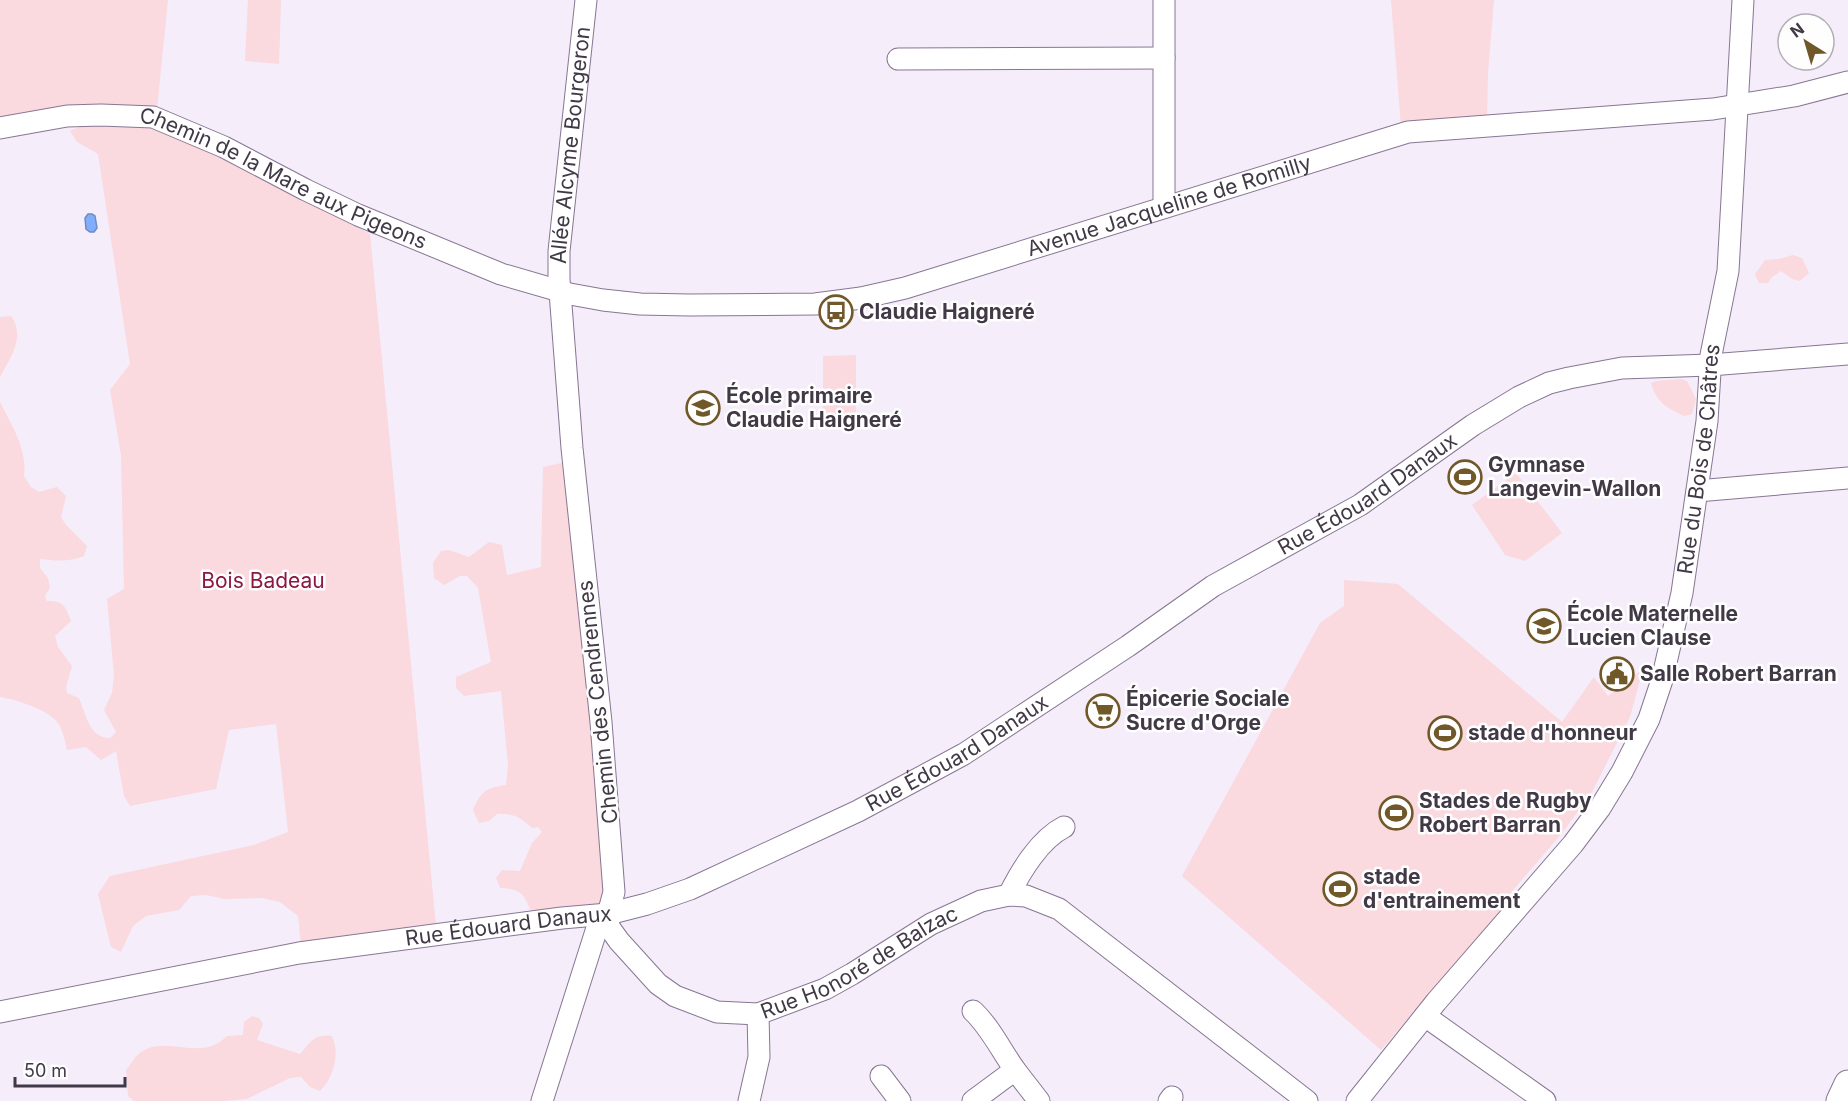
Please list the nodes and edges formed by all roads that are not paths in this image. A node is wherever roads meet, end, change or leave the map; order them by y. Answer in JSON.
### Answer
{"nodes":[{"id":1,"x":586,"y":0,"type":"edge"},
{"id":2,"x":1164,"y":0,"type":"edge"},
{"id":3,"x":1743,"y":0,"type":"edge"},
{"id":4,"x":898,"y":58,"type":"dead end"},
{"id":5,"x":1164,"y":58,"type":"junction"},
{"id":6,"x":1848,"y":82,"type":"edge"},
{"id":7,"x":1738,"y":104,"type":"junction"},
{"id":8,"x":0,"y":128,"type":"edge"},
{"id":9,"x":1164,"y":207,"type":"junction"},
{"id":10,"x":560,"y":290,"type":"junction"},
{"id":11,"x":1848,"y":354,"type":"edge"},
{"id":12,"x":1710,"y":365,"type":"junction"},
{"id":13,"x":1848,"y":478,"type":"edge"},
{"id":14,"x":1697,"y":491,"type":"junction"},
{"id":15,"x":1064,"y":827,"type":"dead end"},
{"id":16,"x":1009,"y":896,"type":"junction"},
{"id":17,"x":608,"y":914,"type":"junction"},
{"id":18,"x":973,"y":1011,"type":"dead end"},
{"id":19,"x":0,"y":1012,"type":"edge"},
{"id":20,"x":758,"y":1014,"type":"junction"},
{"id":21,"x":1425,"y":1016,"type":"junction"},
{"id":22,"x":1016,"y":1070,"type":"junction"},
{"id":23,"x":881,"y":1076,"type":"dead end"},
{"id":24,"x":1848,"y":1084,"type":"edge"},
{"id":25,"x":542,"y":1101,"type":"edge"},
{"id":26,"x":749,"y":1101,"type":"edge"},
{"id":27,"x":900,"y":1101,"type":"edge"},
{"id":28,"x":973,"y":1101,"type":"edge"},
{"id":29,"x":1039,"y":1101,"type":"edge"},
{"id":30,"x":1307,"y":1101,"type":"edge"},
{"id":31,"x":1358,"y":1101,"type":"edge"},
{"id":32,"x":1545,"y":1101,"type":"edge"},
{"id":33,"x":1840,"y":1101,"type":"edge"}],
"edges":[{"from":1,"to":10,"type":"street","name":"Allée Alcyme Bourgeron"},
{"from":2,"to":5,"type":"street"},
{"from":3,"to":7,"type":"street","name":"Rue du Bois de Châtres"},
{"from":4,"to":5,"type":"street"},
{"from":5,"to":9,"type":"street"},
{"from":6,"to":7,"type":"street","name":"Avenue Jacqueline de Romilly"},
{"from":7,"to":9,"type":"street","name":"Avenue Jacqueline de Romilly"},
{"from":7,"to":12,"type":"street","name":"Rue du Bois de Châtres"},
{"from":8,"to":10,"type":"street","name":"Chemin de la Mare aux Pigeons"},
{"from":9,"to":10,"type":"street","name":"Avenue Jacqueline de Romilly"},
{"from":10,"to":17,"type":"street","name":"Chemin des Cendrennes"},
{"from":11,"to":12,"type":"street","name":"Rue Édouard Danaux"},
{"from":12,"to":14,"type":"street","name":"Rue du Bois de Châtres"},
{"from":12,"to":17,"type":"street","name":"Rue Édouard Danaux"},
{"from":13,"to":14,"type":"street"},
{"from":14,"to":21,"type":"street","name":"Rue du Bois de Châtres"},
{"from":15,"to":16,"type":"street"},
{"from":16,"to":20,"type":"street","name":"Rue Honoré de Balzac"},
{"from":16,"to":30,"type":"street","name":"Rue Honoré de Balzac"},
{"from":17,"to":19,"type":"street","name":"Rue Édouard Danaux"},
{"from":17,"to":20,"type":"street","name":"Rue Honoré de Balzac"},
{"from":17,"to":25,"type":"street","name":"Chemin des Cendrennes"},
{"from":18,"to":22,"type":"street"},
{"from":20,"to":26,"type":"street"},
{"from":21,"to":31,"type":"street","name":"Rue du Bois de Châtres"},
{"from":21,"to":32,"type":"street"},
{"from":22,"to":28,"type":"street"},
{"from":22,"to":29,"type":"street"},
{"from":23,"to":27,"type":"street"},
{"from":24,"to":33,"type":"main road"}]}
